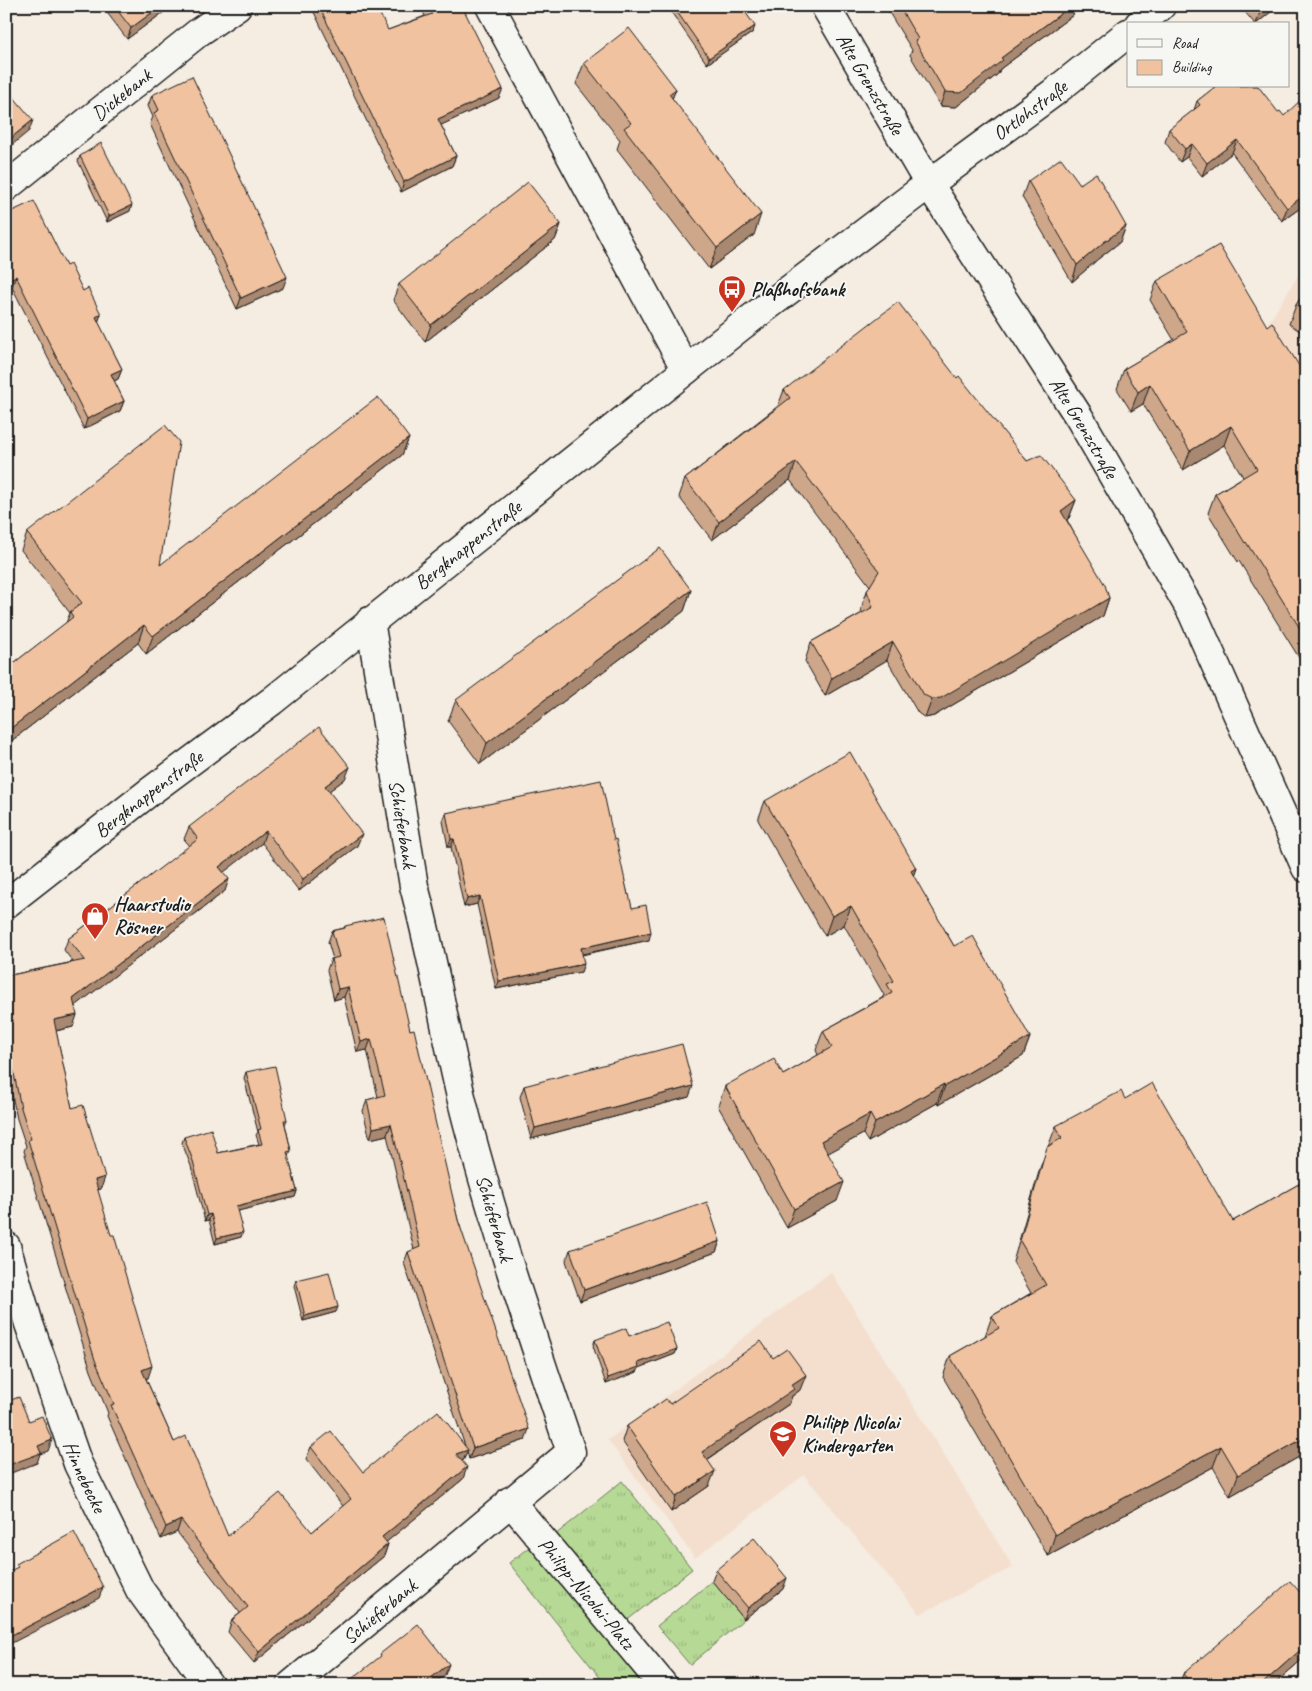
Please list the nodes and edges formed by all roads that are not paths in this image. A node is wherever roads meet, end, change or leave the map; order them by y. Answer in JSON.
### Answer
{"nodes":[{"id":1,"x":237,"y":6,"type":"edge"},
{"id":2,"x":490,"y":6,"type":"edge"},
{"id":3,"x":826,"y":6,"type":"edge"},
{"id":4,"x":1161,"y":6,"type":"edge"},
{"id":5,"x":1142,"y":22,"type":"edge"},
{"id":6,"x":1127,"y":34,"type":"edge"},
{"id":7,"x":929,"y":184,"type":"junction"},
{"id":8,"x":6,"y":187,"type":"edge"},
{"id":9,"x":686,"y":370,"type":"junction"},
{"id":10,"x":370,"y":621,"type":"junction"},
{"id":11,"x":1306,"y":868,"type":"edge"},
{"id":12,"x":6,"y":904,"type":"edge"},
{"id":13,"x":6,"y":1246,"type":"edge"},
{"id":14,"x":510,"y":1502,"type":"junction"},
{"id":15,"x":208,"y":1685,"type":"edge"},
{"id":16,"x":291,"y":1685,"type":"edge"},
{"id":17,"x":663,"y":1685,"type":"edge"}],
"edges":[{"from":1,"to":8,"type":"street","name":"Dickebank"},
{"from":2,"to":9,"type":"street"},
{"from":3,"to":7,"type":"street","name":"Alte Grenzstraße"},
{"from":4,"to":5,"type":"street"},
{"from":6,"to":7,"type":"street","name":"Ortlohstraße"},
{"from":7,"to":9,"type":"street","name":"Bergknappenstraße"},
{"from":7,"to":11,"type":"street","name":"Alte Grenzstraße"},
{"from":9,"to":10,"type":"street","name":"Bergknappenstraße"},
{"from":10,"to":12,"type":"street","name":"Bergknappenstraße"},
{"from":10,"to":14,"type":"street","name":"Schieferbank"},
{"from":13,"to":15,"type":"street","name":"Hinnebecke"},
{"from":14,"to":16,"type":"street","name":"Schieferbank"},
{"from":14,"to":17,"type":"street","name":"Philipp-Nicolai-Platz"}]}
